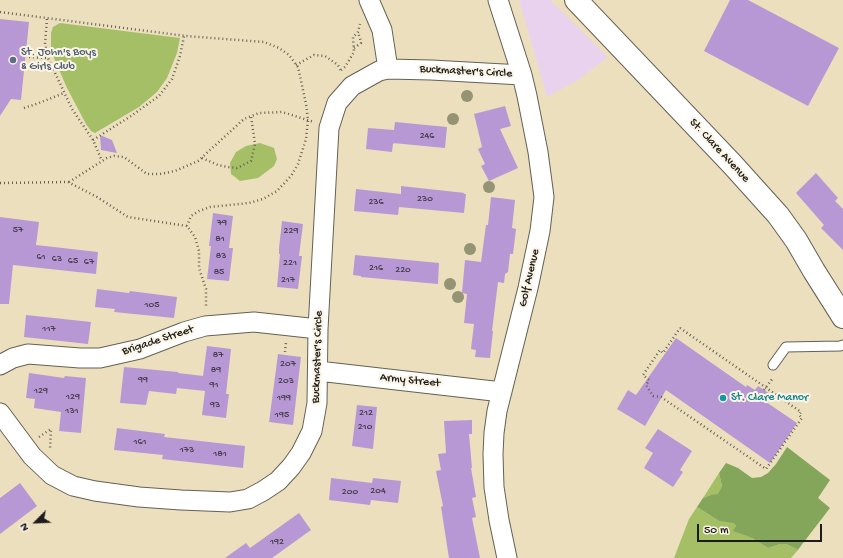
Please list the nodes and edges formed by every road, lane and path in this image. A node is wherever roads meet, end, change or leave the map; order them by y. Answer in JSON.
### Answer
{"nodes":[{"id":1,"x":369,"y":0,"type":"edge"},
{"id":2,"x":498,"y":0,"type":"edge"},
{"id":3,"x":576,"y":0,"type":"edge"},
{"id":4,"x":0,"y":12,"type":"edge"},
{"id":5,"x":47,"y":18,"type":"junction"},
{"id":6,"x":184,"y":36,"type":"junction"},
{"id":7,"x":354,"y":48,"type":"junction"},
{"id":8,"x":29,"y":57,"type":"dead end"},
{"id":9,"x":48,"y":58,"type":"junction"},
{"id":10,"x":296,"y":65,"type":"junction"},
{"id":11,"x":388,"y":69,"type":"junction"},
{"id":12,"x":341,"y":70,"type":"junction"},
{"id":13,"x":522,"y":75,"type":"junction"},
{"id":14,"x":352,"y":86,"type":"junction"},
{"id":15,"x":64,"y":93,"type":"junction"},
{"id":16,"x":24,"y":108,"type":"dead end"},
{"id":17,"x":251,"y":116,"type":"junction"},
{"id":18,"x":308,"y":120,"type":"junction"},
{"id":19,"x":329,"y":128,"type":"junction"},
{"id":20,"x":92,"y":140,"type":"junction"},
{"id":21,"x":202,"y":158,"type":"junction"},
{"id":22,"x":102,"y":161,"type":"junction"},
{"id":23,"x":68,"y":182,"type":"junction"},
{"id":24,"x":0,"y":183,"type":"edge"},
{"id":25,"x":186,"y":226,"type":"junction"},
{"id":26,"x":843,"y":317,"type":"edge"},
{"id":27,"x":205,"y":326,"type":"junction"},
{"id":28,"x":318,"y":329,"type":"junction"},
{"id":29,"x":843,"y":345,"type":"edge"},
{"id":30,"x":0,"y":365,"type":"edge"},
{"id":31,"x":772,"y":365,"type":"dead end"},
{"id":32,"x":318,"y":371,"type":"junction"},
{"id":33,"x":765,"y":389,"type":"joint"},
{"id":34,"x":502,"y":392,"type":"junction"},
{"id":35,"x":2,"y":420,"type":"edge"},
{"id":36,"x":35,"y":440,"type":"dead end"},
{"id":37,"x":50,"y":450,"type":"dead end"},
{"id":38,"x":507,"y":558,"type":"edge"}],
"edges":[{"from":1,"to":11,"type":"street"},
{"from":2,"to":13,"type":"street","name":"Golf Avenue"},
{"from":3,"to":26,"type":"street","name":"St. Clare Avenue"},
{"from":4,"to":5,"type":"path"},
{"from":5,"to":6,"type":"path"},
{"from":5,"to":9,"type":"path"},
{"from":6,"to":10,"type":"path"},
{"from":6,"to":20,"type":"path"},
{"from":7,"to":7,"type":"path"},
{"from":7,"to":12,"type":"path"},
{"from":8,"to":9,"type":"path"},
{"from":9,"to":15,"type":"path"},
{"from":10,"to":12,"type":"path"},
{"from":10,"to":18,"type":"path"},
{"from":11,"to":13,"type":"street","name":"Buckmaster's Circle"},
{"from":11,"to":14,"type":"street","name":"Buckmaster's Circle"},
{"from":12,"to":14,"type":"path"},
{"from":13,"to":34,"type":"street","name":"Golf Avenue"},
{"from":14,"to":19,"type":"street","name":"Buckmaster's Circle"},
{"from":15,"to":16,"type":"path"},
{"from":15,"to":20,"type":"path"},
{"from":17,"to":18,"type":"path"},
{"from":17,"to":21,"type":"path"},
{"from":17,"to":21,"type":"path"},
{"from":18,"to":19,"type":"path"},
{"from":18,"to":25,"type":"path"},
{"from":19,"to":28,"type":"street","name":"Buckmaster's Circle"},
{"from":20,"to":22,"type":"path"},
{"from":21,"to":22,"type":"path"},
{"from":22,"to":23,"type":"path"},
{"from":23,"to":24,"type":"path"},
{"from":23,"to":25,"type":"path"},
{"from":25,"to":27,"type":"path"},
{"from":27,"to":28,"type":"street","name":"Brigade Street"},
{"from":27,"to":30,"type":"street","name":"Brigade Street"},
{"from":28,"to":32,"type":"street","name":"Buckmaster's Circle"},
{"from":29,"to":31,"type":"lane"},
{"from":32,"to":34,"type":"street","name":"Army Street"},
{"from":32,"to":35,"type":"street","name":"Buckmaster's Circle"},
{"from":33,"to":33,"type":"path"},
{"from":34,"to":38,"type":"street","name":"Golf Avenue"},
{"from":36,"to":37,"type":"path"}]}
